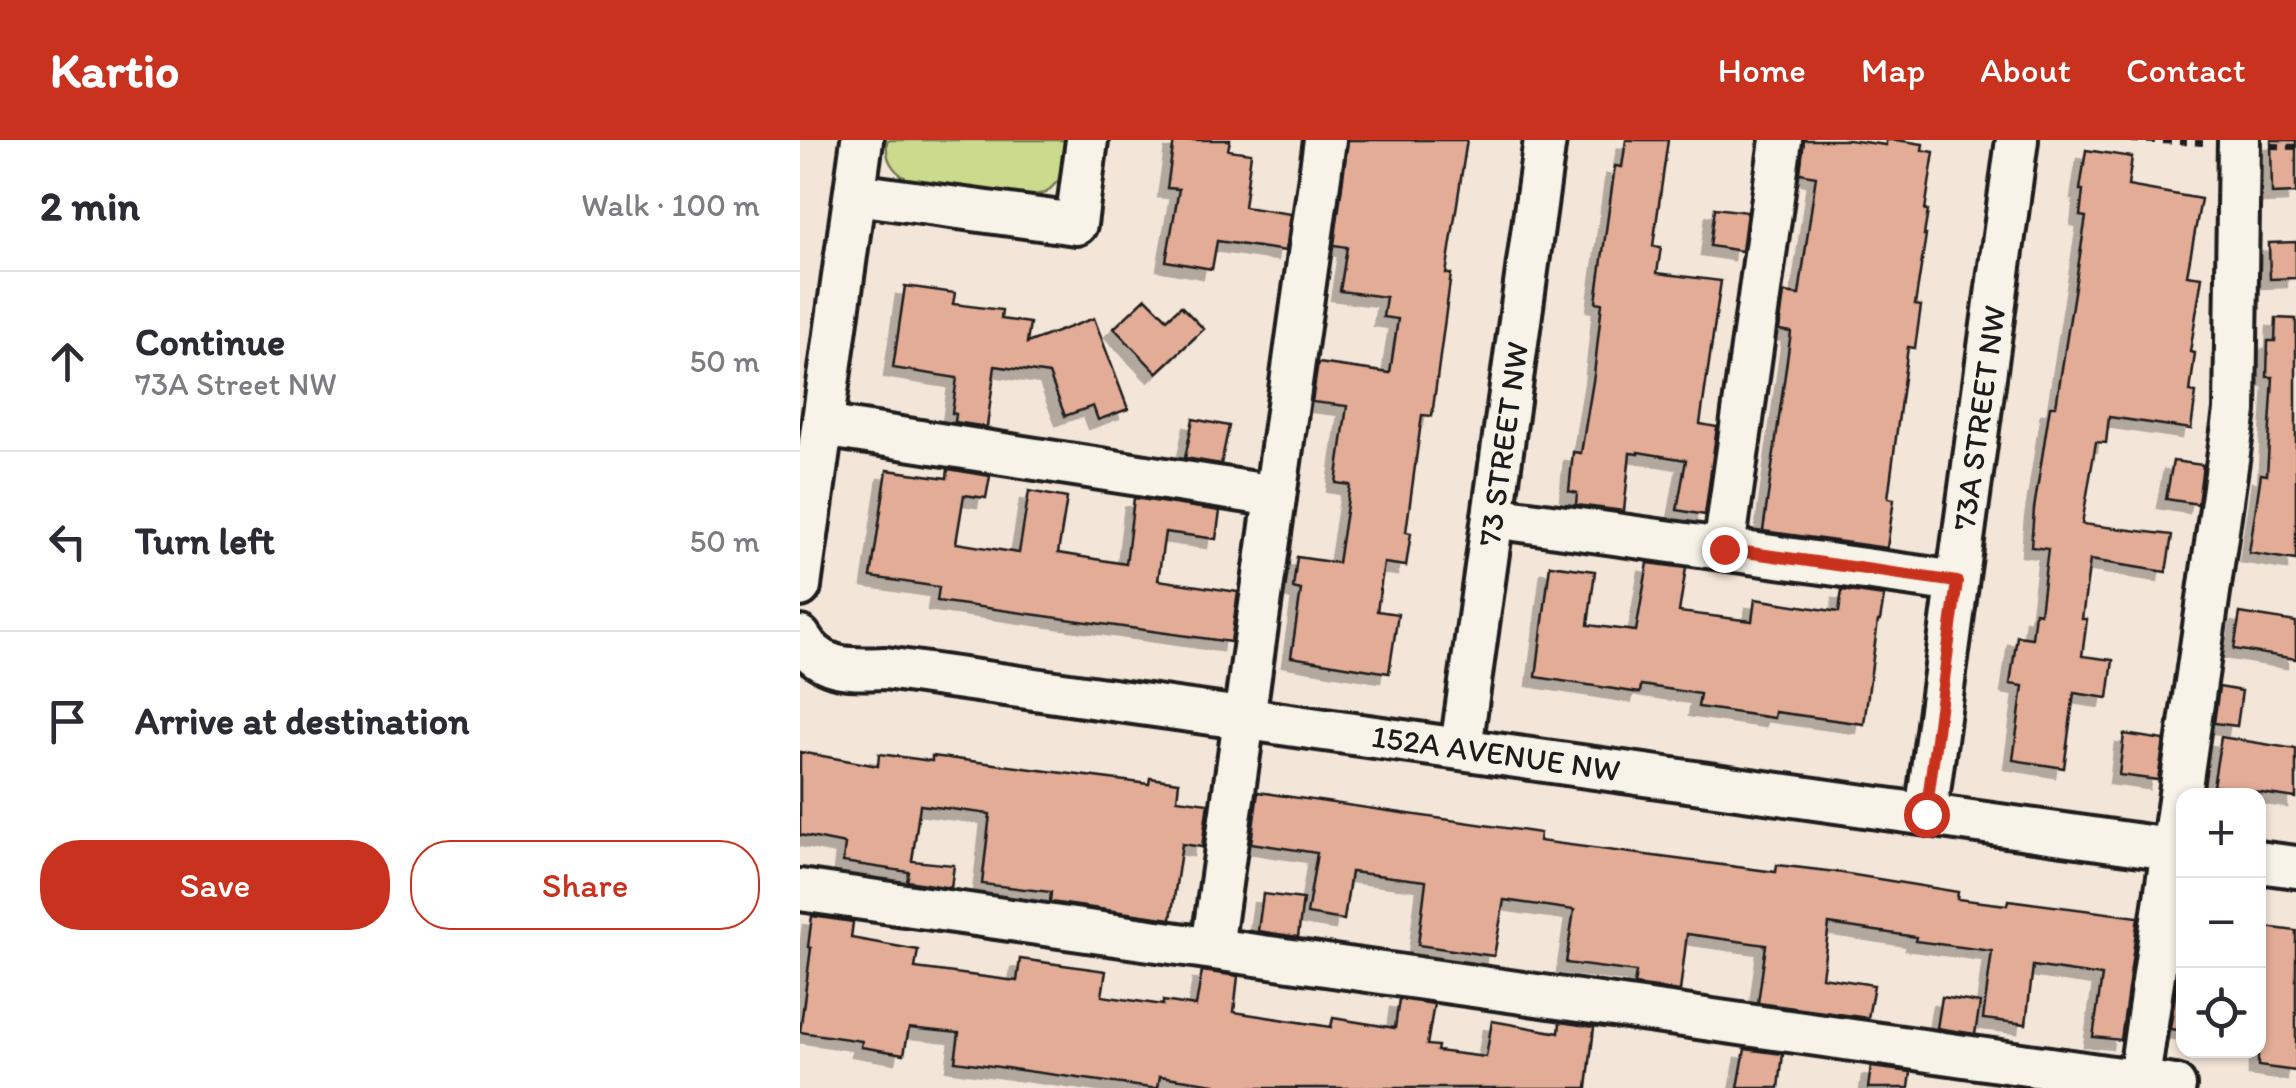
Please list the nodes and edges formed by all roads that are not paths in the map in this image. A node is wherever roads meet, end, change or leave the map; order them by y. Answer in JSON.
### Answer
{"nodes":[{"id":1,"x":862,"y":140,"type":"edge"},
{"id":2,"x":1087,"y":140,"type":"edge"},
{"id":3,"x":1325,"y":140,"type":"edge"},
{"id":4,"x":1545,"y":140,"type":"edge"},
{"id":5,"x":1781,"y":140,"type":"edge"},
{"id":6,"x":2017,"y":140,"type":"edge"},
{"id":7,"x":2239,"y":140,"type":"edge"},
{"id":8,"x":854,"y":194,"type":"junction"},
{"id":9,"x":823,"y":426,"type":"junction"},
{"id":10,"x":1276,"y":496,"type":"junction"},
{"id":11,"x":1493,"y":517,"type":"junction"},
{"id":12,"x":1724,"y":549,"type":"junction"},
{"id":13,"x":1957,"y":582,"type":"junction"},
{"id":14,"x":800,"y":586,"type":"edge"},
{"id":15,"x":805,"y":646,"type":"edge"},
{"id":16,"x":1245,"y":717,"type":"junction"},
{"id":17,"x":1461,"y":748,"type":"junction"},
{"id":18,"x":2186,"y":788,"type":"edge"},
{"id":19,"x":1926,"y":814,"type":"junction"},
{"id":20,"x":2176,"y":850,"type":"edge"},
{"id":21,"x":2266,"y":863,"type":"edge"},
{"id":22,"x":2296,"y":867,"type":"edge"},
{"id":23,"x":2176,"y":872,"type":"edge"},
{"id":24,"x":800,"y":890,"type":"edge"},
{"id":25,"x":1212,"y":948,"type":"junction"},
{"id":26,"x":2157,"y":1082,"type":"edge"}],
"edges":[{"from":1,"to":8,"type":"street"},
{"from":2,"to":8,"type":"street"},
{"from":3,"to":10,"type":"street"},
{"from":4,"to":11,"type":"street","name":"73 STREET NW"},
{"from":5,"to":12,"type":"street"},
{"from":6,"to":13,"type":"street","name":"73A STREET NW"},
{"from":7,"to":18,"type":"street"},
{"from":8,"to":9,"type":"street"},
{"from":9,"to":10,"type":"street"},
{"from":9,"to":14,"type":"street"},
{"from":10,"to":16,"type":"street"},
{"from":11,"to":12,"type":"street"},
{"from":11,"to":17,"type":"street","name":"73 STREET NW"},
{"from":12,"to":13,"type":"street"},
{"from":13,"to":19,"type":"street","name":"73A STREET NW"},
{"from":15,"to":16,"type":"street","name":"152A AVENUE NW"},
{"from":16,"to":17,"type":"street","name":"152A AVENUE NW"},
{"from":16,"to":25,"type":"street"},
{"from":17,"to":19,"type":"street","name":"152A AVENUE NW"},
{"from":19,"to":20,"type":"street","name":"152A AVENUE NW"},
{"from":21,"to":22,"type":"street"},
{"from":23,"to":26,"type":"street"},
{"from":24,"to":25,"type":"street"},
{"from":25,"to":26,"type":"street"}]}
